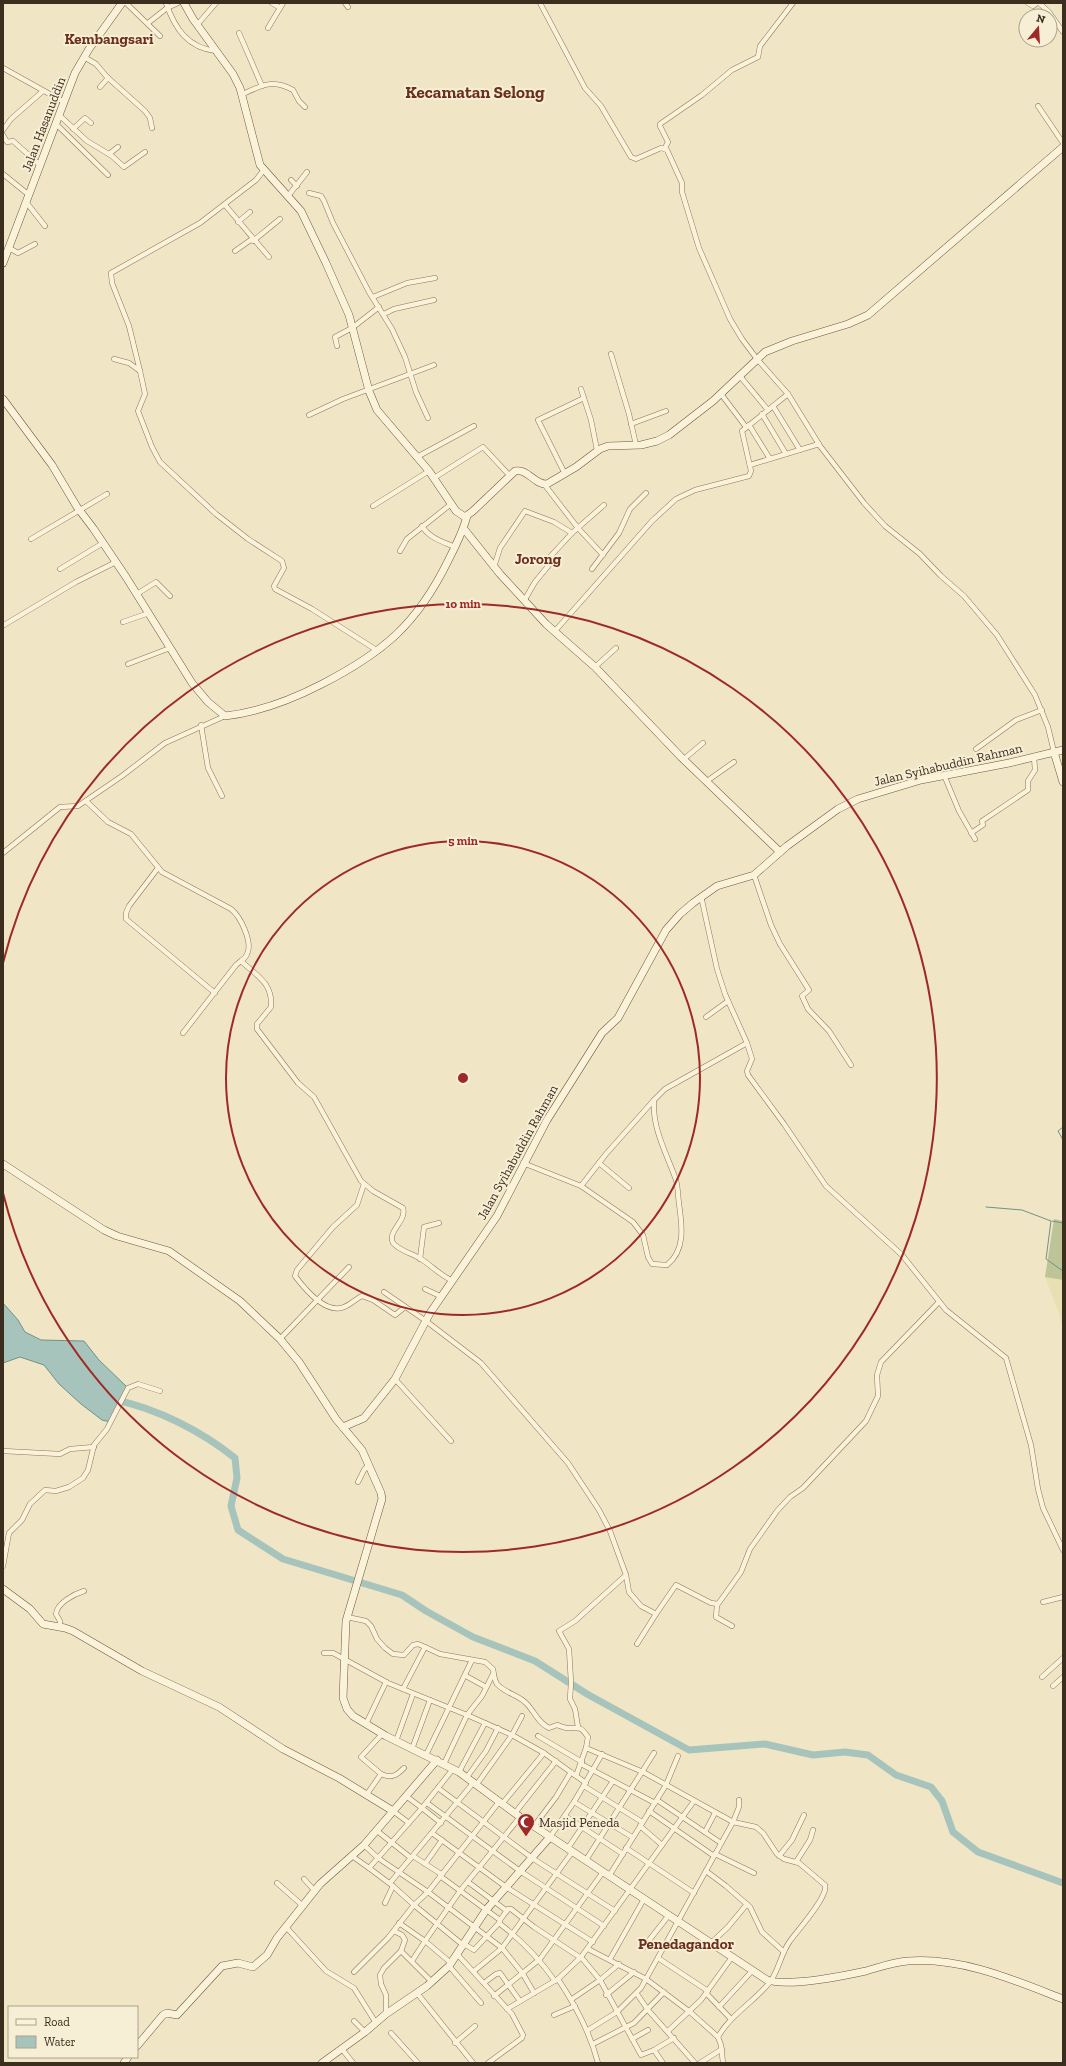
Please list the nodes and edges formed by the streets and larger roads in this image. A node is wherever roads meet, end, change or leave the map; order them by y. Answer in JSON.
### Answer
{"nodes":[{"id":1,"x":122,"y":3,"type":"edge"},
{"id":2,"x":126,"y":3,"type":"edge"},
{"id":3,"x":178,"y":3,"type":"edge"},
{"id":4,"x":184,"y":3,"type":"edge"},
{"id":5,"x":216,"y":3,"type":"edge"},
{"id":6,"x":272,"y":3,"type":"edge"},
{"id":7,"x":283,"y":3,"type":"edge"},
{"id":8,"x":540,"y":3,"type":"edge"},
{"id":9,"x":793,"y":3,"type":"edge"},
{"id":10,"x":1028,"y":3,"type":"edge"},
{"id":11,"x":1038,"y":3,"type":"edge"},
{"id":12,"x":166,"y":5,"type":"edge"},
{"id":13,"x":280,"y":8,"type":"junction"},
{"id":14,"x":148,"y":23,"type":"junction"},
{"id":15,"x":197,"y":25,"type":"junction"},
{"id":16,"x":268,"y":28,"type":"dead end"},
{"id":17,"x":1063,"y":32,"type":"edge"},
{"id":18,"x":239,"y":33,"type":"dead end"},
{"id":19,"x":160,"y":36,"type":"dead end"},
{"id":20,"x":216,"y":51,"type":"junction"},
{"id":21,"x":84,"y":57,"type":"junction"},
{"id":22,"x":3,"y":68,"type":"edge"},
{"id":23,"x":108,"y":78,"type":"junction"},
{"id":24,"x":262,"y":86,"type":"junction"},
{"id":25,"x":100,"y":88,"type":"dead end"},
{"id":26,"x":43,"y":91,"type":"junction"},
{"id":27,"x":243,"y":94,"type":"junction"},
{"id":28,"x":64,"y":102,"type":"junction"},
{"id":29,"x":1038,"y":106,"type":"dead end"},
{"id":30,"x":305,"y":107,"type":"dead end"},
{"id":31,"x":59,"y":115,"type":"junction"},
{"id":32,"x":91,"y":123,"type":"dead end"},
{"id":33,"x":56,"y":124,"type":"junction"},
{"id":34,"x":152,"y":128,"type":"dead end"},
{"id":35,"x":73,"y":129,"type":"junction"},
{"id":36,"x":3,"y":130,"type":"edge"},
{"id":37,"x":3,"y":135,"type":"edge"},
{"id":38,"x":1063,"y":143,"type":"edge"},
{"id":39,"x":118,"y":147,"type":"dead end"},
{"id":40,"x":1063,"y":147,"type":"edge"},
{"id":41,"x":665,"y":148,"type":"junction"},
{"id":42,"x":145,"y":152,"type":"dead end"},
{"id":43,"x":109,"y":154,"type":"junction"},
{"id":44,"x":40,"y":164,"type":"junction"},
{"id":45,"x":263,"y":171,"type":"junction"},
{"id":46,"x":307,"y":172,"type":"dead end"},
{"id":47,"x":3,"y":174,"type":"edge"},
{"id":48,"x":108,"y":176,"type":"dead end"},
{"id":49,"x":291,"y":180,"type":"dead end"},
{"id":50,"x":297,"y":186,"type":"junction"},
{"id":51,"x":309,"y":193,"type":"dead end"},
{"id":52,"x":288,"y":196,"type":"junction"},
{"id":53,"x":28,"y":199,"type":"junction"},
{"id":54,"x":225,"y":205,"type":"junction"},
{"id":55,"x":250,"y":212,"type":"dead end"},
{"id":56,"x":280,"y":219,"type":"dead end"},
{"id":57,"x":238,"y":222,"type":"junction"},
{"id":58,"x":45,"y":226,"type":"dead end"},
{"id":59,"x":253,"y":240,"type":"junction"},
{"id":60,"x":35,"y":244,"type":"dead end"},
{"id":61,"x":9,"y":249,"type":"junction"},
{"id":62,"x":235,"y":251,"type":"dead end"},
{"id":63,"x":269,"y":257,"type":"dead end"},
{"id":64,"x":4,"y":261,"type":"edge"},
{"id":65,"x":435,"y":278,"type":"dead end"},
{"id":66,"x":373,"y":297,"type":"junction"},
{"id":67,"x":434,"y":300,"type":"dead end"},
{"id":68,"x":379,"y":307,"type":"junction"},
{"id":69,"x":384,"y":314,"type":"junction"},
{"id":70,"x":352,"y":328,"type":"junction"},
{"id":71,"x":337,"y":346,"type":"dead end"},
{"id":72,"x":611,"y":354,"type":"dead end"},
{"id":73,"x":114,"y":358,"type":"dead end"},
{"id":74,"x":757,"y":359,"type":"junction"},
{"id":75,"x":434,"y":365,"type":"dead end"},
{"id":76,"x":140,"y":371,"type":"junction"},
{"id":77,"x":410,"y":373,"type":"junction"},
{"id":78,"x":739,"y":375,"type":"junction"},
{"id":79,"x":581,"y":389,"type":"dead end"},
{"id":80,"x":368,"y":390,"type":"junction"},
{"id":81,"x":720,"y":394,"type":"junction"},
{"id":82,"x":788,"y":394,"type":"junction"},
{"id":83,"x":584,"y":398,"type":"junction"},
{"id":84,"x":3,"y":399,"type":"edge"},
{"id":85,"x":773,"y":406,"type":"junction"},
{"id":86,"x":768,"y":410,"type":"junction"},
{"id":87,"x":666,"y":411,"type":"dead end"},
{"id":88,"x":762,"y":414,"type":"junction"},
{"id":89,"x":309,"y":415,"type":"dead end"},
{"id":90,"x":428,"y":418,"type":"dead end"},
{"id":91,"x":631,"y":424,"type":"junction"},
{"id":92,"x":474,"y":426,"type":"dead end"},
{"id":93,"x":747,"y":426,"type":"junction"},
{"id":94,"x":818,"y":444,"type":"junction"},
{"id":95,"x":636,"y":445,"type":"junction"},
{"id":96,"x":597,"y":450,"type":"junction"},
{"id":97,"x":800,"y":450,"type":"junction"},
{"id":98,"x":786,"y":454,"type":"junction"},
{"id":99,"x":417,"y":457,"type":"junction"},
{"id":100,"x":770,"y":459,"type":"junction"},
{"id":101,"x":750,"y":465,"type":"junction"},
{"id":102,"x":429,"y":471,"type":"junction"},
{"id":103,"x":565,"y":474,"type":"junction"},
{"id":104,"x":509,"y":475,"type":"junction"},
{"id":105,"x":434,"y":478,"type":"junction"},
{"id":106,"x":544,"y":484,"type":"junction"},
{"id":107,"x":646,"y":493,"type":"dead end"},
{"id":108,"x":107,"y":494,"type":"dead end"},
{"id":109,"x":451,"y":504,"type":"junction"},
{"id":110,"x":604,"y":505,"type":"dead end"},
{"id":111,"x":373,"y":506,"type":"dead end"},
{"id":112,"x":80,"y":511,"type":"junction"},
{"id":113,"x":467,"y":516,"type":"junction"},
{"id":114,"x":422,"y":526,"type":"junction"},
{"id":115,"x":578,"y":528,"type":"junction"},
{"id":116,"x":464,"y":529,"type":"junction"},
{"id":117,"x":572,"y":533,"type":"junction"},
{"id":118,"x":31,"y":539,"type":"dead end"},
{"id":119,"x":102,"y":543,"type":"junction"},
{"id":120,"x":455,"y":547,"type":"junction"},
{"id":121,"x":400,"y":551,"type":"dead end"},
{"id":122,"x":603,"y":555,"type":"junction"},
{"id":123,"x":116,"y":562,"type":"junction"},
{"id":124,"x":494,"y":567,"type":"junction"},
{"id":125,"x":60,"y":569,"type":"dead end"},
{"id":126,"x":592,"y":569,"type":"dead end"},
{"id":127,"x":137,"y":594,"type":"junction"},
{"id":128,"x":170,"y":596,"type":"dead end"},
{"id":129,"x":524,"y":601,"type":"junction"},
{"id":130,"x":149,"y":613,"type":"junction"},
{"id":131,"x":123,"y":622,"type":"dead end"},
{"id":132,"x":4,"y":625,"type":"edge"},
{"id":133,"x":555,"y":632,"type":"junction"},
{"id":134,"x":170,"y":648,"type":"junction"},
{"id":135,"x":616,"y":648,"type":"dead end"},
{"id":136,"x":378,"y":651,"type":"junction"},
{"id":137,"x":128,"y":664,"type":"dead end"},
{"id":138,"x":595,"y":667,"type":"junction"},
{"id":139,"x":1042,"y":710,"type":"junction"},
{"id":140,"x":225,"y":716,"type":"junction"},
{"id":141,"x":201,"y":725,"type":"junction"},
{"id":142,"x":703,"y":742,"type":"dead end"},
{"id":143,"x":976,"y":749,"type":"dead end"},
{"id":144,"x":1063,"y":750,"type":"edge"},
{"id":145,"x":1054,"y":752,"type":"junction"},
{"id":146,"x":1034,"y":757,"type":"junction"},
{"id":147,"x":684,"y":759,"type":"junction"},
{"id":148,"x":734,"y":762,"type":"dead end"},
{"id":149,"x":944,"y":775,"type":"junction"},
{"id":150,"x":707,"y":781,"type":"junction"},
{"id":151,"x":1063,"y":782,"type":"edge"},
{"id":152,"x":222,"y":796,"type":"dead end"},
{"id":153,"x":86,"y":801,"type":"junction"},
{"id":154,"x":971,"y":833,"type":"junction"},
{"id":155,"x":975,"y":839,"type":"dead end"},
{"id":156,"x":3,"y":852,"type":"edge"},
{"id":157,"x":780,"y":852,"type":"junction"},
{"id":158,"x":158,"y":868,"type":"junction"},
{"id":159,"x":754,"y":875,"type":"junction"},
{"id":160,"x":701,"y":896,"type":"junction"},
{"id":161,"x":241,"y":961,"type":"junction"},
{"id":162,"x":215,"y":993,"type":"junction"},
{"id":163,"x":728,"y":1001,"type":"junction"},
{"id":164,"x":706,"y":1017,"type":"dead end"},
{"id":165,"x":183,"y":1033,"type":"dead end"},
{"id":166,"x":747,"y":1043,"type":"junction"},
{"id":167,"x":851,"y":1065,"type":"dead end"},
{"id":168,"x":654,"y":1100,"type":"junction"},
{"id":169,"x":523,"y":1163,"type":"junction"},
{"id":170,"x":599,"y":1163,"type":"junction"},
{"id":171,"x":3,"y":1164,"type":"edge"},
{"id":172,"x":364,"y":1184,"type":"junction"},
{"id":173,"x":581,"y":1186,"type":"junction"},
{"id":174,"x":629,"y":1188,"type":"dead end"},
{"id":175,"x":439,"y":1223,"type":"dead end"},
{"id":176,"x":420,"y":1259,"type":"junction"},
{"id":177,"x":349,"y":1267,"type":"dead end"},
{"id":178,"x":453,"y":1282,"type":"junction"},
{"id":179,"x":426,"y":1289,"type":"dead end"},
{"id":180,"x":384,"y":1292,"type":"dead end"},
{"id":181,"x":442,"y":1297,"type":"junction"},
{"id":182,"x":318,"y":1300,"type":"junction"},
{"id":183,"x":938,"y":1303,"type":"junction"},
{"id":184,"x":405,"y":1307,"type":"junction"},
{"id":185,"x":426,"y":1321,"type":"junction"},
{"id":186,"x":280,"y":1339,"type":"junction"},
{"id":187,"x":395,"y":1379,"type":"junction"},
{"id":188,"x":160,"y":1391,"type":"dead end"},
{"id":189,"x":343,"y":1427,"type":"junction"},
{"id":190,"x":451,"y":1441,"type":"dead end"},
{"id":191,"x":94,"y":1447,"type":"junction"},
{"id":192,"x":3,"y":1451,"type":"edge"},
{"id":193,"x":369,"y":1464,"type":"junction"},
{"id":194,"x":358,"y":1482,"type":"dead end"},
{"id":195,"x":1063,"y":1550,"type":"edge"},
{"id":196,"x":3,"y":1566,"type":"edge"},
{"id":197,"x":626,"y":1575,"type":"junction"},
{"id":198,"x":3,"y":1589,"type":"edge"},
{"id":199,"x":84,"y":1591,"type":"dead end"},
{"id":200,"x":1063,"y":1597,"type":"edge"},
{"id":201,"x":1043,"y":1602,"type":"dead end"},
{"id":202,"x":717,"y":1605,"type":"junction"},
{"id":203,"x":656,"y":1614,"type":"junction"},
{"id":204,"x":347,"y":1617,"type":"junction"},
{"id":205,"x":732,"y":1626,"type":"dead end"},
{"id":206,"x":60,"y":1627,"type":"junction"},
{"id":207,"x":637,"y":1644,"type":"dead end"},
{"id":208,"x":425,"y":1647,"type":"junction"},
{"id":209,"x":324,"y":1653,"type":"dead end"},
{"id":210,"x":346,"y":1658,"type":"junction"},
{"id":211,"x":1063,"y":1658,"type":"edge"},
{"id":212,"x":472,"y":1660,"type":"junction"},
{"id":213,"x":494,"y":1673,"type":"junction"},
{"id":214,"x":466,"y":1676,"type":"junction"},
{"id":215,"x":1042,"y":1677,"type":"dead end"},
{"id":216,"x":1063,"y":1677,"type":"edge"},
{"id":217,"x":386,"y":1682,"type":"junction"},
{"id":218,"x":1053,"y":1686,"type":"dead end"},
{"id":219,"x":486,"y":1687,"type":"junction"},
{"id":220,"x":403,"y":1690,"type":"junction"},
{"id":221,"x":413,"y":1694,"type":"junction"},
{"id":222,"x":430,"y":1700,"type":"junction"},
{"id":223,"x":448,"y":1707,"type":"junction"},
{"id":224,"x":467,"y":1715,"type":"junction"},
{"id":225,"x":522,"y":1716,"type":"dead end"},
{"id":226,"x":485,"y":1723,"type":"junction"},
{"id":227,"x":366,"y":1724,"type":"junction"},
{"id":228,"x":578,"y":1727,"type":"junction"},
{"id":229,"x":498,"y":1728,"type":"junction"},
{"id":230,"x":382,"y":1734,"type":"junction"},
{"id":231,"x":512,"y":1735,"type":"junction"},
{"id":232,"x":538,"y":1736,"type":"dead end"},
{"id":233,"x":396,"y":1741,"type":"junction"},
{"id":234,"x":586,"y":1748,"type":"junction"},
{"id":235,"x":412,"y":1749,"type":"junction"},
{"id":236,"x":544,"y":1753,"type":"junction"},
{"id":237,"x":654,"y":1753,"type":"dead end"},
{"id":238,"x":602,"y":1754,"type":"junction"},
{"id":239,"x":426,"y":1755,"type":"junction"},
{"id":240,"x":678,"y":1756,"type":"dead end"},
{"id":241,"x":436,"y":1760,"type":"junction"},
{"id":242,"x":556,"y":1761,"type":"junction"},
{"id":243,"x":581,"y":1763,"type":"junction"},
{"id":244,"x":444,"y":1764,"type":"junction"},
{"id":245,"x":404,"y":1768,"type":"dead end"},
{"id":246,"x":456,"y":1770,"type":"junction"},
{"id":247,"x":594,"y":1770,"type":"junction"},
{"id":248,"x":571,"y":1772,"type":"junction"},
{"id":249,"x":643,"y":1772,"type":"junction"},
{"id":250,"x":381,"y":1774,"type":"junction"},
{"id":251,"x":576,"y":1776,"type":"junction"},
{"id":252,"x":467,"y":1778,"type":"junction"},
{"id":253,"x":613,"y":1780,"type":"junction"},
{"id":254,"x":475,"y":1783,"type":"junction"},
{"id":255,"x":585,"y":1785,"type":"junction"},
{"id":256,"x":666,"y":1786,"type":"junction"},
{"id":257,"x":438,"y":1788,"type":"junction"},
{"id":258,"x":631,"y":1790,"type":"junction"},
{"id":259,"x":366,"y":1794,"type":"junction"},
{"id":260,"x":406,"y":1796,"type":"junction"},
{"id":261,"x":602,"y":1797,"type":"junction"},
{"id":262,"x":739,"y":1800,"type":"dead end"},
{"id":263,"x":694,"y":1801,"type":"junction"},
{"id":264,"x":574,"y":1802,"type":"junction"},
{"id":265,"x":656,"y":1802,"type":"junction"},
{"id":266,"x":427,"y":1803,"type":"junction"},
{"id":267,"x":458,"y":1803,"type":"junction"},
{"id":268,"x":501,"y":1803,"type":"junction"},
{"id":269,"x":620,"y":1807,"type":"junction"},
{"id":270,"x":422,"y":1808,"type":"junction"},
{"id":271,"x":393,"y":1810,"type":"junction"},
{"id":272,"x":650,"y":1811,"type":"junction"},
{"id":273,"x":715,"y":1812,"type":"junction"},
{"id":274,"x":592,"y":1813,"type":"junction"},
{"id":275,"x":518,"y":1815,"type":"junction"},
{"id":276,"x":804,"y":1815,"type":"dead end"},
{"id":277,"x":564,"y":1816,"type":"junction"},
{"id":278,"x":682,"y":1816,"type":"junction"},
{"id":279,"x":446,"y":1817,"type":"junction"},
{"id":280,"x":484,"y":1821,"type":"junction"},
{"id":281,"x":733,"y":1822,"type":"junction"},
{"id":282,"x":409,"y":1823,"type":"junction"},
{"id":283,"x":441,"y":1823,"type":"junction"},
{"id":284,"x":610,"y":1824,"type":"junction"},
{"id":285,"x":641,"y":1824,"type":"junction"},
{"id":286,"x":534,"y":1826,"type":"junction"},
{"id":287,"x":582,"y":1828,"type":"junction"},
{"id":288,"x":673,"y":1828,"type":"junction"},
{"id":289,"x":376,"y":1830,"type":"junction"},
{"id":290,"x":813,"y":1830,"type":"dead end"},
{"id":291,"x":432,"y":1832,"type":"junction"},
{"id":292,"x":706,"y":1832,"type":"junction"},
{"id":293,"x":505,"y":1836,"type":"junction"},
{"id":294,"x":550,"y":1836,"type":"junction"},
{"id":295,"x":472,"y":1837,"type":"junction"},
{"id":296,"x":632,"y":1837,"type":"junction"},
{"id":297,"x":600,"y":1839,"type":"junction"},
{"id":298,"x":442,"y":1840,"type":"junction"},
{"id":299,"x":392,"y":1843,"type":"junction"},
{"id":300,"x":721,"y":1843,"type":"junction"},
{"id":301,"x":364,"y":1845,"type":"junction"},
{"id":302,"x":662,"y":1845,"type":"junction"},
{"id":303,"x":626,"y":1848,"type":"junction"},
{"id":304,"x":571,"y":1850,"type":"junction"},
{"id":305,"x":492,"y":1851,"type":"junction"},
{"id":306,"x":459,"y":1852,"type":"junction"},
{"id":307,"x":623,"y":1854,"type":"junction"},
{"id":308,"x":714,"y":1855,"type":"junction"},
{"id":309,"x":352,"y":1856,"type":"junction"},
{"id":310,"x":779,"y":1856,"type":"junction"},
{"id":311,"x":412,"y":1857,"type":"junction"},
{"id":312,"x":378,"y":1858,"type":"junction"},
{"id":313,"x":532,"y":1858,"type":"junction"},
{"id":314,"x":586,"y":1860,"type":"junction"},
{"id":315,"x":796,"y":1862,"type":"junction"},
{"id":316,"x":425,"y":1864,"type":"junction"},
{"id":317,"x":650,"y":1864,"type":"junction"},
{"id":318,"x":479,"y":1867,"type":"junction"},
{"id":319,"x":369,"y":1868,"type":"junction"},
{"id":320,"x":520,"y":1871,"type":"junction"},
{"id":321,"x":706,"y":1871,"type":"junction"},
{"id":322,"x":400,"y":1872,"type":"junction"},
{"id":323,"x":557,"y":1872,"type":"junction"},
{"id":324,"x":754,"y":1873,"type":"dead end"},
{"id":325,"x":606,"y":1874,"type":"junction"},
{"id":326,"x":440,"y":1875,"type":"junction"},
{"id":327,"x":304,"y":1878,"type":"dead end"},
{"id":328,"x":468,"y":1882,"type":"junction"},
{"id":329,"x":277,"y":1883,"type":"dead end"},
{"id":330,"x":392,"y":1884,"type":"junction"},
{"id":331,"x":506,"y":1887,"type":"junction"},
{"id":332,"x":545,"y":1888,"type":"junction"},
{"id":333,"x":630,"y":1890,"type":"junction"},
{"id":334,"x":315,"y":1891,"type":"junction"},
{"id":335,"x":460,"y":1891,"type":"junction"},
{"id":336,"x":428,"y":1892,"type":"junction"},
{"id":337,"x":588,"y":1892,"type":"junction"},
{"id":338,"x":694,"y":1893,"type":"junction"},
{"id":339,"x":644,"y":1899,"type":"junction"},
{"id":340,"x":495,"y":1901,"type":"junction"},
{"id":341,"x":385,"y":1904,"type":"dead end"},
{"id":342,"x":534,"y":1904,"type":"junction"},
{"id":343,"x":747,"y":1904,"type":"junction"},
{"id":344,"x":414,"y":1905,"type":"junction"},
{"id":345,"x":304,"y":1906,"type":"junction"},
{"id":346,"x":448,"y":1908,"type":"junction"},
{"id":347,"x":577,"y":1909,"type":"junction"},
{"id":348,"x":486,"y":1910,"type":"junction"},
{"id":349,"x":507,"y":1911,"type":"junction"},
{"id":350,"x":615,"y":1911,"type":"junction"},
{"id":351,"x":669,"y":1915,"type":"junction"},
{"id":352,"x":523,"y":1919,"type":"junction"},
{"id":353,"x":678,"y":1920,"type":"junction"},
{"id":354,"x":500,"y":1922,"type":"junction"},
{"id":355,"x":399,"y":1923,"type":"junction"},
{"id":356,"x":437,"y":1924,"type":"junction"},
{"id":357,"x":566,"y":1924,"type":"junction"},
{"id":358,"x":474,"y":1926,"type":"junction"},
{"id":359,"x":604,"y":1926,"type":"junction"},
{"id":360,"x":286,"y":1927,"type":"junction"},
{"id":361,"x":394,"y":1931,"type":"junction"},
{"id":362,"x":514,"y":1934,"type":"junction"},
{"id":363,"x":488,"y":1936,"type":"junction"},
{"id":364,"x":425,"y":1941,"type":"junction"},
{"id":365,"x":554,"y":1941,"type":"junction"},
{"id":366,"x":593,"y":1942,"type":"junction"},
{"id":367,"x":711,"y":1943,"type":"junction"},
{"id":368,"x":463,"y":1944,"type":"junction"},
{"id":369,"x":502,"y":1948,"type":"junction"},
{"id":370,"x":643,"y":1948,"type":"dead end"},
{"id":371,"x":588,"y":1949,"type":"junction"},
{"id":372,"x":401,"y":1951,"type":"junction"},
{"id":373,"x":784,"y":1952,"type":"junction"},
{"id":374,"x":457,"y":1954,"type":"junction"},
{"id":375,"x":581,"y":1957,"type":"junction"},
{"id":376,"x":732,"y":1957,"type":"junction"},
{"id":377,"x":658,"y":1958,"type":"junction"},
{"id":378,"x":540,"y":1959,"type":"junction"},
{"id":379,"x":610,"y":1959,"type":"junction"},
{"id":380,"x":412,"y":1962,"type":"junction"},
{"id":381,"x":450,"y":1964,"type":"junction"},
{"id":382,"x":619,"y":1964,"type":"junction"},
{"id":383,"x":474,"y":1971,"type":"junction"},
{"id":384,"x":752,"y":1971,"type":"junction"},
{"id":385,"x":354,"y":1972,"type":"dead end"},
{"id":386,"x":634,"y":1972,"type":"junction"},
{"id":387,"x":523,"y":1974,"type":"junction"},
{"id":388,"x":646,"y":1979,"type":"junction"},
{"id":389,"x":556,"y":1980,"type":"junction"},
{"id":390,"x":600,"y":1980,"type":"junction"},
{"id":391,"x":771,"y":1981,"type":"junction"},
{"id":392,"x":432,"y":1982,"type":"junction"},
{"id":393,"x":484,"y":1983,"type":"junction"},
{"id":394,"x":509,"y":1984,"type":"junction"},
{"id":395,"x":417,"y":1992,"type":"junction"},
{"id":396,"x":664,"y":1992,"type":"junction"},
{"id":397,"x":707,"y":1992,"type":"junction"},
{"id":398,"x":534,"y":1993,"type":"junction"},
{"id":399,"x":637,"y":1994,"type":"junction"},
{"id":400,"x":606,"y":1995,"type":"junction"},
{"id":401,"x":494,"y":1996,"type":"junction"},
{"id":402,"x":572,"y":1999,"type":"junction"},
{"id":403,"x":1063,"y":2000,"type":"edge"},
{"id":404,"x":520,"y":2001,"type":"junction"},
{"id":405,"x":481,"y":2003,"type":"dead end"},
{"id":406,"x":575,"y":2006,"type":"junction"},
{"id":407,"x":719,"y":2007,"type":"junction"},
{"id":408,"x":508,"y":2009,"type":"junction"},
{"id":409,"x":648,"y":2010,"type":"junction"},
{"id":410,"x":617,"y":2012,"type":"junction"},
{"id":411,"x":690,"y":2012,"type":"junction"},
{"id":412,"x":386,"y":2014,"type":"junction"},
{"id":413,"x":554,"y":2015,"type":"dead end"},
{"id":414,"x":731,"y":2019,"type":"junction"},
{"id":415,"x":354,"y":2021,"type":"dead end"},
{"id":416,"x":376,"y":2023,"type":"junction"},
{"id":417,"x":476,"y":2026,"type":"dead end"},
{"id":418,"x":626,"y":2028,"type":"junction"},
{"id":419,"x":588,"y":2030,"type":"junction"},
{"id":420,"x":648,"y":2030,"type":"dead end"},
{"id":421,"x":668,"y":2031,"type":"junction"},
{"id":422,"x":365,"y":2032,"type":"junction"},
{"id":423,"x":391,"y":2033,"type":"dead end"},
{"id":424,"x":718,"y":2037,"type":"junction"},
{"id":425,"x":674,"y":2038,"type":"junction"},
{"id":426,"x":632,"y":2039,"type":"junction"},
{"id":427,"x":455,"y":2043,"type":"junction"},
{"id":428,"x":593,"y":2044,"type":"junction"},
{"id":429,"x":138,"y":2045,"type":"edge"},
{"id":430,"x":342,"y":2049,"type":"junction"},
{"id":431,"x":722,"y":2049,"type":"junction"},
{"id":432,"x":654,"y":2050,"type":"junction"},
{"id":433,"x":322,"y":2063,"type":"edge"},
{"id":434,"x":353,"y":2063,"type":"edge"},
{"id":435,"x":418,"y":2063,"type":"edge"},
{"id":436,"x":473,"y":2063,"type":"edge"},
{"id":437,"x":488,"y":2063,"type":"edge"},
{"id":438,"x":598,"y":2063,"type":"edge"},
{"id":439,"x":663,"y":2063,"type":"edge"},
{"id":440,"x":695,"y":2063,"type":"edge"},
{"id":441,"x":700,"y":2063,"type":"edge"},
{"id":442,"x":724,"y":2063,"type":"edge"}],
"edges":[{"from":1,"to":21,"type":"street","name":"Jalan Hasanuddin"},
{"from":2,"to":14,"type":"street"},
{"from":3,"to":12,"type":"street"},
{"from":4,"to":15,"type":"street"},
{"from":5,"to":15,"type":"street"},
{"from":6,"to":13,"type":"street"},
{"from":7,"to":13,"type":"street"},
{"from":8,"to":41,"type":"street"},
{"from":9,"to":41,"type":"street"},
{"from":10,"to":11,"type":"street"},
{"from":11,"to":17,"type":"street"},
{"from":12,"to":14,"type":"street"},
{"from":12,"to":20,"type":"street"},
{"from":13,"to":16,"type":"street"},
{"from":14,"to":19,"type":"street"},
{"from":15,"to":20,"type":"street"},
{"from":18,"to":24,"type":"street"},
{"from":20,"to":27,"type":"street"},
{"from":21,"to":23,"type":"street"},
{"from":21,"to":28,"type":"street","name":"Jalan Hasanuddin"},
{"from":22,"to":26,"type":"street"},
{"from":23,"to":25,"type":"street"},
{"from":23,"to":34,"type":"street"},
{"from":24,"to":27,"type":"street"},
{"from":24,"to":30,"type":"street"},
{"from":26,"to":28,"type":"street"},
{"from":26,"to":36,"type":"street"},
{"from":27,"to":45,"type":"street"},
{"from":28,"to":31,"type":"street","name":"Jalan Hasanuddin"},
{"from":29,"to":38,"type":"street"},
{"from":31,"to":33,"type":"street","name":"Jalan Hasanuddin"},
{"from":31,"to":35,"type":"street"},
{"from":32,"to":35,"type":"street"},
{"from":33,"to":44,"type":"street","name":"Jalan Hasanuddin"},
{"from":33,"to":48,"type":"street"},
{"from":35,"to":43,"type":"street"},
{"from":37,"to":44,"type":"street"},
{"from":39,"to":43,"type":"street"},
{"from":40,"to":74,"type":"street"},
{"from":41,"to":74,"type":"street"},
{"from":42,"to":43,"type":"street"},
{"from":44,"to":53,"type":"street","name":"Jalan Hasanuddin"},
{"from":45,"to":52,"type":"street"},
{"from":45,"to":54,"type":"street"},
{"from":46,"to":50,"type":"street"},
{"from":47,"to":53,"type":"street"},
{"from":49,"to":50,"type":"street"},
{"from":50,"to":52,"type":"street"},
{"from":51,"to":66,"type":"street"},
{"from":52,"to":70,"type":"street"},
{"from":53,"to":58,"type":"street"},
{"from":53,"to":61,"type":"street","name":"Jalan Hasanuddin"},
{"from":54,"to":57,"type":"street"},
{"from":54,"to":76,"type":"street"},
{"from":55,"to":57,"type":"street"},
{"from":56,"to":59,"type":"street"},
{"from":57,"to":59,"type":"street"},
{"from":59,"to":62,"type":"street"},
{"from":59,"to":63,"type":"street"},
{"from":60,"to":61,"type":"street"},
{"from":61,"to":64,"type":"street","name":"Jalan Hasanuddin"},
{"from":65,"to":66,"type":"street"},
{"from":66,"to":68,"type":"street"},
{"from":67,"to":69,"type":"street"},
{"from":68,"to":69,"type":"street"},
{"from":68,"to":70,"type":"street"},
{"from":69,"to":77,"type":"street"},
{"from":70,"to":71,"type":"street"},
{"from":70,"to":80,"type":"street"},
{"from":72,"to":91,"type":"street"},
{"from":73,"to":76,"type":"street"},
{"from":74,"to":78,"type":"street"},
{"from":74,"to":82,"type":"street"},
{"from":75,"to":77,"type":"street"},
{"from":76,"to":136,"type":"street"},
{"from":77,"to":80,"type":"street"},
{"from":77,"to":90,"type":"street"},
{"from":78,"to":81,"type":"street"},
{"from":78,"to":86,"type":"street"},
{"from":79,"to":83,"type":"street"},
{"from":80,"to":89,"type":"street"},
{"from":80,"to":99,"type":"street"},
{"from":81,"to":93,"type":"street"},
{"from":81,"to":95,"type":"street"},
{"from":82,"to":85,"type":"street"},
{"from":82,"to":94,"type":"street"},
{"from":83,"to":96,"type":"street"},
{"from":83,"to":103,"type":"street"},
{"from":84,"to":112,"type":"street"},
{"from":85,"to":86,"type":"street"},
{"from":85,"to":97,"type":"street"},
{"from":86,"to":88,"type":"street"},
{"from":87,"to":91,"type":"street"},
{"from":88,"to":93,"type":"street"},
{"from":88,"to":98,"type":"street"},
{"from":91,"to":95,"type":"street"},
{"from":92,"to":99,"type":"street"},
{"from":93,"to":100,"type":"street"},
{"from":93,"to":101,"type":"street"},
{"from":94,"to":97,"type":"street"},
{"from":94,"to":139,"type":"street"},
{"from":95,"to":96,"type":"street"},
{"from":96,"to":103,"type":"street"},
{"from":97,"to":98,"type":"street"},
{"from":98,"to":100,"type":"street"},
{"from":99,"to":102,"type":"street"},
{"from":100,"to":101,"type":"street"},
{"from":101,"to":133,"type":"street"},
{"from":102,"to":105,"type":"street"},
{"from":102,"to":111,"type":"street"},
{"from":103,"to":106,"type":"street"},
{"from":104,"to":105,"type":"street"},
{"from":104,"to":106,"type":"street"},
{"from":104,"to":113,"type":"street"},
{"from":105,"to":109,"type":"street"},
{"from":106,"to":115,"type":"street"},
{"from":107,"to":122,"type":"street"},
{"from":108,"to":112,"type":"street"},
{"from":109,"to":113,"type":"street"},
{"from":109,"to":114,"type":"street"},
{"from":110,"to":115,"type":"street"},
{"from":112,"to":118,"type":"street"},
{"from":112,"to":119,"type":"street"},
{"from":113,"to":116,"type":"street"},
{"from":114,"to":120,"type":"street"},
{"from":114,"to":121,"type":"street"},
{"from":115,"to":117,"type":"street"},
{"from":115,"to":122,"type":"street"},
{"from":116,"to":120,"type":"street"},
{"from":116,"to":124,"type":"street"},
{"from":117,"to":124,"type":"street"},
{"from":117,"to":129,"type":"street"},
{"from":119,"to":123,"type":"street"},
{"from":119,"to":125,"type":"street"},
{"from":120,"to":136,"type":"street"},
{"from":122,"to":126,"type":"street"},
{"from":123,"to":127,"type":"street"},
{"from":123,"to":132,"type":"street"},
{"from":124,"to":129,"type":"street"},
{"from":127,"to":128,"type":"street"},
{"from":127,"to":130,"type":"street"},
{"from":129,"to":133,"type":"street"},
{"from":130,"to":131,"type":"street"},
{"from":130,"to":134,"type":"street"},
{"from":133,"to":138,"type":"street"},
{"from":134,"to":137,"type":"street"},
{"from":134,"to":140,"type":"street"},
{"from":135,"to":138,"type":"street"},
{"from":136,"to":140,"type":"street"},
{"from":138,"to":147,"type":"street"},
{"from":139,"to":143,"type":"street"},
{"from":139,"to":145,"type":"street"},
{"from":140,"to":141,"type":"street"},
{"from":141,"to":152,"type":"street"},
{"from":141,"to":153,"type":"street"},
{"from":142,"to":147,"type":"street"},
{"from":144,"to":145,"type":"street","name":"Jalan Syihabuddin Rahman"},
{"from":145,"to":146,"type":"street","name":"Jalan Syihabuddin Rahman"},
{"from":145,"to":151,"type":"street"},
{"from":146,"to":149,"type":"street","name":"Jalan Syihabuddin Rahman"},
{"from":146,"to":154,"type":"street"},
{"from":147,"to":150,"type":"street"},
{"from":148,"to":150,"type":"street"},
{"from":149,"to":154,"type":"street"},
{"from":149,"to":157,"type":"street","name":"Jalan Syihabuddin Rahman"},
{"from":150,"to":157,"type":"street"},
{"from":153,"to":156,"type":"street"},
{"from":153,"to":158,"type":"street"},
{"from":154,"to":155,"type":"street"},
{"from":157,"to":159,"type":"street","name":"Jalan Syihabuddin Rahman"},
{"from":158,"to":161,"type":"street"},
{"from":158,"to":162,"type":"street"},
{"from":159,"to":160,"type":"street","name":"Jalan Syihabuddin Rahman"},
{"from":159,"to":167,"type":"street"},
{"from":160,"to":163,"type":"street"},
{"from":160,"to":169,"type":"street","name":"Jalan Syihabuddin Rahman"},
{"from":161,"to":162,"type":"street"},
{"from":161,"to":172,"type":"street"},
{"from":162,"to":165,"type":"street"},
{"from":163,"to":164,"type":"street"},
{"from":163,"to":166,"type":"street"},
{"from":166,"to":168,"type":"street"},
{"from":166,"to":183,"type":"street"},
{"from":168,"to":170,"type":"street"},
{"from":168,"to":173,"type":"street"},
{"from":169,"to":173,"type":"street"},
{"from":169,"to":178,"type":"street","name":"Jalan Syihabuddin Rahman"},
{"from":170,"to":173,"type":"street"},
{"from":170,"to":174,"type":"street"},
{"from":171,"to":186,"type":"street"},
{"from":172,"to":176,"type":"street"},
{"from":172,"to":182,"type":"street"},
{"from":175,"to":176,"type":"street"},
{"from":176,"to":178,"type":"street"},
{"from":177,"to":182,"type":"street"},
{"from":178,"to":181,"type":"street","name":"Jalan Syihabuddin Rahman"},
{"from":179,"to":181,"type":"street"},
{"from":180,"to":184,"type":"street"},
{"from":181,"to":185,"type":"street","name":"Jalan Syihabuddin Rahman"},
{"from":182,"to":184,"type":"street"},
{"from":182,"to":186,"type":"street"},
{"from":183,"to":195,"type":"street"},
{"from":183,"to":202,"type":"street"},
{"from":184,"to":185,"type":"street"},
{"from":185,"to":187,"type":"street","name":"Jalan Syihabuddin Rahman"},
{"from":185,"to":197,"type":"street"},
{"from":186,"to":189,"type":"street"},
{"from":187,"to":189,"type":"street","name":"Jalan Syihabuddin Rahman"},
{"from":187,"to":190,"type":"street"},
{"from":188,"to":191,"type":"street"},
{"from":189,"to":193,"type":"street"},
{"from":191,"to":192,"type":"street"},
{"from":191,"to":196,"type":"street"},
{"from":193,"to":194,"type":"street"},
{"from":193,"to":204,"type":"street"},
{"from":197,"to":203,"type":"street"},
{"from":197,"to":228,"type":"street"},
{"from":198,"to":206,"type":"street"},
{"from":199,"to":206,"type":"street"},
{"from":200,"to":201,"type":"street"},
{"from":202,"to":203,"type":"street"},
{"from":202,"to":205,"type":"street"},
{"from":203,"to":207,"type":"street"},
{"from":204,"to":208,"type":"street"},
{"from":204,"to":210,"type":"street"},
{"from":206,"to":259,"type":"street"},
{"from":208,"to":212,"type":"street"},
{"from":208,"to":220,"type":"street"},
{"from":209,"to":210,"type":"street"},
{"from":210,"to":217,"type":"street"},
{"from":210,"to":227,"type":"street"},
{"from":211,"to":215,"type":"street"},
{"from":212,"to":213,"type":"street"},
{"from":212,"to":214,"type":"street"},
{"from":213,"to":219,"type":"street"},
{"from":213,"to":228,"type":"street"},
{"from":214,"to":219,"type":"street"},
{"from":214,"to":223,"type":"street"},
{"from":216,"to":218,"type":"street"},
{"from":217,"to":220,"type":"street"},
{"from":217,"to":227,"type":"street"},
{"from":219,"to":224,"type":"street"},
{"from":220,"to":221,"type":"street"},
{"from":221,"to":222,"type":"street"},
{"from":221,"to":233,"type":"street"},
{"from":222,"to":223,"type":"street"},
{"from":222,"to":235,"type":"street"},
{"from":223,"to":224,"type":"street"},
{"from":223,"to":239,"type":"street"},
{"from":224,"to":226,"type":"street"},
{"from":224,"to":244,"type":"street"},
{"from":225,"to":231,"type":"street"},
{"from":226,"to":229,"type":"street"},
{"from":226,"to":246,"type":"street"},
{"from":227,"to":230,"type":"street"},
{"from":228,"to":234,"type":"street"},
{"from":229,"to":231,"type":"street"},
{"from":229,"to":252,"type":"street"},
{"from":230,"to":233,"type":"street"},
{"from":230,"to":250,"type":"street"},
{"from":231,"to":236,"type":"street"},
{"from":231,"to":254,"type":"street"},
{"from":232,"to":243,"type":"street"},
{"from":233,"to":235,"type":"street"},
{"from":234,"to":238,"type":"street"},
{"from":234,"to":243,"type":"street"},
{"from":235,"to":239,"type":"street"},
{"from":236,"to":242,"type":"street"},
{"from":236,"to":268,"type":"street"},
{"from":237,"to":249,"type":"street"},
{"from":238,"to":247,"type":"street"},
{"from":238,"to":249,"type":"street"},
{"from":239,"to":241,"type":"street"},
{"from":240,"to":256,"type":"street"},
{"from":241,"to":244,"type":"street"},
{"from":241,"to":260,"type":"street"},
{"from":242,"to":248,"type":"street"},
{"from":242,"to":275,"type":"street"},
{"from":243,"to":247,"type":"street"},
{"from":243,"to":251,"type":"street"},
{"from":244,"to":246,"type":"street"},
{"from":245,"to":250,"type":"street"},
{"from":246,"to":252,"type":"street"},
{"from":246,"to":257,"type":"street"},
{"from":247,"to":253,"type":"street"},
{"from":247,"to":255,"type":"street"},
{"from":248,"to":251,"type":"street"},
{"from":248,"to":286,"type":"street"},
{"from":249,"to":256,"type":"street"},
{"from":249,"to":258,"type":"street"},
{"from":250,"to":259,"type":"street"},
{"from":251,"to":255,"type":"street"},
{"from":252,"to":254,"type":"street"},
{"from":253,"to":258,"type":"street"},
{"from":253,"to":261,"type":"street"},
{"from":254,"to":267,"type":"street"},
{"from":254,"to":268,"type":"street"},
{"from":255,"to":261,"type":"street"},
{"from":255,"to":264,"type":"street"},
{"from":256,"to":263,"type":"street"},
{"from":256,"to":265,"type":"street"},
{"from":257,"to":266,"type":"street"},
{"from":257,"to":267,"type":"street"},
{"from":258,"to":265,"type":"street"},
{"from":258,"to":269,"type":"street"},
{"from":259,"to":271,"type":"street"},
{"from":260,"to":270,"type":"street"},
{"from":260,"to":271,"type":"street"},
{"from":261,"to":269,"type":"street"},
{"from":261,"to":274,"type":"street"},
{"from":262,"to":281,"type":"street"},
{"from":263,"to":273,"type":"street"},
{"from":263,"to":278,"type":"street"},
{"from":264,"to":274,"type":"street"},
{"from":264,"to":277,"type":"street"},
{"from":265,"to":272,"type":"street"},
{"from":265,"to":278,"type":"street"},
{"from":266,"to":270,"type":"street"},
{"from":266,"to":279,"type":"street"},
{"from":267,"to":279,"type":"street"},
{"from":267,"to":280,"type":"street"},
{"from":268,"to":275,"type":"street"},
{"from":268,"to":280,"type":"street"},
{"from":269,"to":284,"type":"street"},
{"from":269,"to":285,"type":"street"},
{"from":270,"to":282,"type":"street"},
{"from":270,"to":283,"type":"street"},
{"from":271,"to":282,"type":"street"},
{"from":271,"to":289,"type":"street"},
{"from":272,"to":285,"type":"street"},
{"from":272,"to":288,"type":"street"},
{"from":273,"to":281,"type":"street"},
{"from":273,"to":292,"type":"street"},
{"from":274,"to":284,"type":"street"},
{"from":274,"to":287,"type":"street"},
{"from":275,"to":286,"type":"street"},
{"from":275,"to":293,"type":"street"},
{"from":276,"to":310,"type":"street"},
{"from":277,"to":287,"type":"street"},
{"from":277,"to":294,"type":"street"},
{"from":278,"to":288,"type":"street"},
{"from":278,"to":292,"type":"street"},
{"from":279,"to":283,"type":"street"},
{"from":279,"to":295,"type":"street"},
{"from":280,"to":293,"type":"street"},
{"from":280,"to":295,"type":"street"},
{"from":281,"to":300,"type":"street"},
{"from":281,"to":310,"type":"street"},
{"from":282,"to":299,"type":"street"},
{"from":283,"to":291,"type":"street"},
{"from":284,"to":296,"type":"street"},
{"from":284,"to":297,"type":"street"},
{"from":285,"to":296,"type":"street"},
{"from":285,"to":302,"type":"street"},
{"from":286,"to":294,"type":"street"},
{"from":287,"to":297,"type":"street"},
{"from":287,"to":304,"type":"street"},
{"from":288,"to":302,"type":"street"},
{"from":288,"to":308,"type":"street"},
{"from":289,"to":299,"type":"street"},
{"from":289,"to":301,"type":"street"},
{"from":290,"to":315,"type":"street"},
{"from":291,"to":298,"type":"street"},
{"from":291,"to":311,"type":"street"},
{"from":292,"to":300,"type":"street"},
{"from":293,"to":305,"type":"street"},
{"from":293,"to":313,"type":"street"},
{"from":294,"to":304,"type":"street"},
{"from":294,"to":313,"type":"street"},
{"from":295,"to":305,"type":"street"},
{"from":295,"to":306,"type":"street"},
{"from":296,"to":303,"type":"street"},
{"from":297,"to":307,"type":"street"},
{"from":297,"to":314,"type":"street"},
{"from":298,"to":306,"type":"street"},
{"from":298,"to":316,"type":"street"},
{"from":299,"to":311,"type":"street"},
{"from":299,"to":312,"type":"street"},
{"from":300,"to":308,"type":"street"},
{"from":301,"to":309,"type":"street"},
{"from":301,"to":312,"type":"street"},
{"from":302,"to":317,"type":"street"},
{"from":303,"to":307,"type":"street"},
{"from":303,"to":317,"type":"street"},
{"from":304,"to":314,"type":"street"},
{"from":304,"to":323,"type":"street"},
{"from":305,"to":318,"type":"street"},
{"from":305,"to":320,"type":"street"},
{"from":306,"to":318,"type":"street"},
{"from":306,"to":326,"type":"street"},
{"from":307,"to":325,"type":"street"},
{"from":308,"to":321,"type":"street"},
{"from":308,"to":324,"type":"street"},
{"from":309,"to":319,"type":"street"},
{"from":309,"to":334,"type":"street"},
{"from":310,"to":315,"type":"street"},
{"from":311,"to":316,"type":"street"},
{"from":311,"to":322,"type":"street"},
{"from":312,"to":319,"type":"street"},
{"from":312,"to":322,"type":"street"},
{"from":313,"to":320,"type":"street"},
{"from":313,"to":323,"type":"street"},
{"from":314,"to":325,"type":"street"},
{"from":315,"to":373,"type":"street"},
{"from":316,"to":326,"type":"street"},
{"from":317,"to":333,"type":"street"},
{"from":317,"to":338,"type":"street"},
{"from":318,"to":328,"type":"street"},
{"from":318,"to":331,"type":"street"},
{"from":319,"to":330,"type":"street"},
{"from":320,"to":331,"type":"street"},
{"from":320,"to":332,"type":"street"},
{"from":321,"to":338,"type":"street"},
{"from":321,"to":343,"type":"street"},
{"from":322,"to":330,"type":"street"},
{"from":322,"to":336,"type":"street"},
{"from":323,"to":332,"type":"street"},
{"from":323,"to":337,"type":"street"},
{"from":325,"to":333,"type":"street"},
{"from":325,"to":337,"type":"street"},
{"from":326,"to":335,"type":"street"},
{"from":326,"to":336,"type":"street"},
{"from":327,"to":334,"type":"street"},
{"from":328,"to":335,"type":"street"},
{"from":328,"to":340,"type":"street"},
{"from":329,"to":345,"type":"street"},
{"from":330,"to":341,"type":"street"},
{"from":330,"to":344,"type":"street"},
{"from":331,"to":340,"type":"street"},
{"from":331,"to":342,"type":"street"},
{"from":332,"to":342,"type":"street"},
{"from":332,"to":347,"type":"street"},
{"from":333,"to":339,"type":"street"},
{"from":333,"to":350,"type":"street"},
{"from":334,"to":345,"type":"street"},
{"from":335,"to":346,"type":"street"},
{"from":335,"to":348,"type":"street"},
{"from":336,"to":344,"type":"street"},
{"from":336,"to":346,"type":"street"},
{"from":337,"to":347,"type":"street"},
{"from":337,"to":350,"type":"street"},
{"from":338,"to":353,"type":"street"},
{"from":339,"to":351,"type":"street"},
{"from":339,"to":379,"type":"street"},
{"from":340,"to":348,"type":"street"},
{"from":340,"to":349,"type":"street"},
{"from":342,"to":352,"type":"street"},
{"from":342,"to":357,"type":"street"},
{"from":343,"to":367,"type":"street"},
{"from":343,"to":373,"type":"street"},
{"from":344,"to":355,"type":"street"},
{"from":344,"to":356,"type":"street"},
{"from":345,"to":360,"type":"street"},
{"from":346,"to":356,"type":"street"},
{"from":346,"to":358,"type":"street"},
{"from":347,"to":357,"type":"street"},
{"from":347,"to":359,"type":"street"},
{"from":348,"to":354,"type":"street"},
{"from":348,"to":358,"type":"street"},
{"from":349,"to":352,"type":"street"},
{"from":349,"to":354,"type":"street"},
{"from":350,"to":359,"type":"street"},
{"from":351,"to":353,"type":"street"},
{"from":351,"to":370,"type":"street"},
{"from":352,"to":362,"type":"street"},
{"from":352,"to":365,"type":"street"},
{"from":353,"to":367,"type":"street"},
{"from":353,"to":377,"type":"street"},
{"from":354,"to":362,"type":"street"},
{"from":354,"to":363,"type":"street"},
{"from":355,"to":361,"type":"street"},
{"from":355,"to":364,"type":"street"},
{"from":356,"to":364,"type":"street"},
{"from":356,"to":368,"type":"street"},
{"from":357,"to":365,"type":"street"},
{"from":357,"to":366,"type":"street"},
{"from":358,"to":363,"type":"street"},
{"from":358,"to":368,"type":"street"},
{"from":359,"to":366,"type":"street"},
{"from":360,"to":416,"type":"street"},
{"from":360,"to":429,"type":"street"},
{"from":361,"to":372,"type":"street"},
{"from":361,"to":385,"type":"street"},
{"from":362,"to":369,"type":"street"},
{"from":362,"to":378,"type":"street"},
{"from":363,"to":368,"type":"street"},
{"from":363,"to":369,"type":"street"},
{"from":364,"to":380,"type":"street"},
{"from":364,"to":381,"type":"street"},
{"from":365,"to":375,"type":"street"},
{"from":365,"to":378,"type":"street"},
{"from":366,"to":371,"type":"street"},
{"from":367,"to":376,"type":"street"},
{"from":368,"to":374,"type":"street"},
{"from":369,"to":383,"type":"street"},
{"from":369,"to":387,"type":"street"},
{"from":371,"to":375,"type":"street"},
{"from":371,"to":379,"type":"street"},
{"from":372,"to":380,"type":"street"},
{"from":372,"to":412,"type":"street"},
{"from":373,"to":391,"type":"street"},
{"from":374,"to":381,"type":"street"},
{"from":374,"to":383,"type":"street"},
{"from":375,"to":389,"type":"street"},
{"from":375,"to":390,"type":"street"},
{"from":376,"to":384,"type":"street"},
{"from":376,"to":397,"type":"street"},
{"from":377,"to":388,"type":"street"},
{"from":377,"to":397,"type":"street"},
{"from":378,"to":387,"type":"street"},
{"from":378,"to":389,"type":"street"},
{"from":379,"to":382,"type":"street"},
{"from":380,"to":392,"type":"street"},
{"from":381,"to":392,"type":"street"},
{"from":381,"to":405,"type":"street"},
{"from":382,"to":386,"type":"street"},
{"from":382,"to":390,"type":"street"},
{"from":383,"to":393,"type":"street"},
{"from":384,"to":391,"type":"street"},
{"from":384,"to":407,"type":"street"},
{"from":386,"to":388,"type":"street"},
{"from":386,"to":400,"type":"street"},
{"from":387,"to":394,"type":"street"},
{"from":387,"to":398,"type":"street"},
{"from":388,"to":396,"type":"street"},
{"from":388,"to":399,"type":"street"},
{"from":389,"to":398,"type":"street"},
{"from":389,"to":402,"type":"street"},
{"from":390,"to":400,"type":"street"},
{"from":390,"to":402,"type":"street"},
{"from":391,"to":403,"type":"street"},
{"from":391,"to":414,"type":"street"},
{"from":392,"to":395,"type":"street"},
{"from":393,"to":394,"type":"street"},
{"from":393,"to":401,"type":"street"},
{"from":394,"to":401,"type":"street"},
{"from":394,"to":404,"type":"street"},
{"from":395,"to":412,"type":"street"},
{"from":395,"to":427,"type":"street"},
{"from":396,"to":409,"type":"street"},
{"from":396,"to":411,"type":"street"},
{"from":397,"to":407,"type":"street"},
{"from":397,"to":411,"type":"street"},
{"from":398,"to":404,"type":"street"},
{"from":399,"to":409,"type":"street"},
{"from":399,"to":410,"type":"street"},
{"from":400,"to":410,"type":"street"},
{"from":401,"to":408,"type":"street"},
{"from":402,"to":406,"type":"street"},
{"from":404,"to":408,"type":"street"},
{"from":406,"to":413,"type":"street"},
{"from":406,"to":419,"type":"street"},
{"from":407,"to":414,"type":"street"},
{"from":408,"to":437,"type":"street"},
{"from":409,"to":418,"type":"street"},
{"from":409,"to":421,"type":"street"},
{"from":410,"to":418,"type":"street"},
{"from":410,"to":419,"type":"street"},
{"from":411,"to":421,"type":"street"},
{"from":411,"to":424,"type":"street"},
{"from":412,"to":416,"type":"street"},
{"from":414,"to":424,"type":"street"},
{"from":415,"to":422,"type":"street"},
{"from":416,"to":422,"type":"street"},
{"from":417,"to":427,"type":"street"},
{"from":418,"to":426,"type":"street"},
{"from":418,"to":428,"type":"street"},
{"from":419,"to":428,"type":"street"},
{"from":420,"to":426,"type":"street"},
{"from":421,"to":425,"type":"street"},
{"from":422,"to":430,"type":"street"},
{"from":423,"to":435,"type":"street"},
{"from":424,"to":431,"type":"street"},
{"from":425,"to":432,"type":"street"},
{"from":425,"to":440,"type":"street"},
{"from":426,"to":432,"type":"street"},
{"from":427,"to":436,"type":"street"},
{"from":428,"to":438,"type":"street"},
{"from":430,"to":433,"type":"street"},
{"from":430,"to":434,"type":"street"},
{"from":431,"to":441,"type":"street"},
{"from":431,"to":442,"type":"street"},
{"from":432,"to":439,"type":"street"}]}
